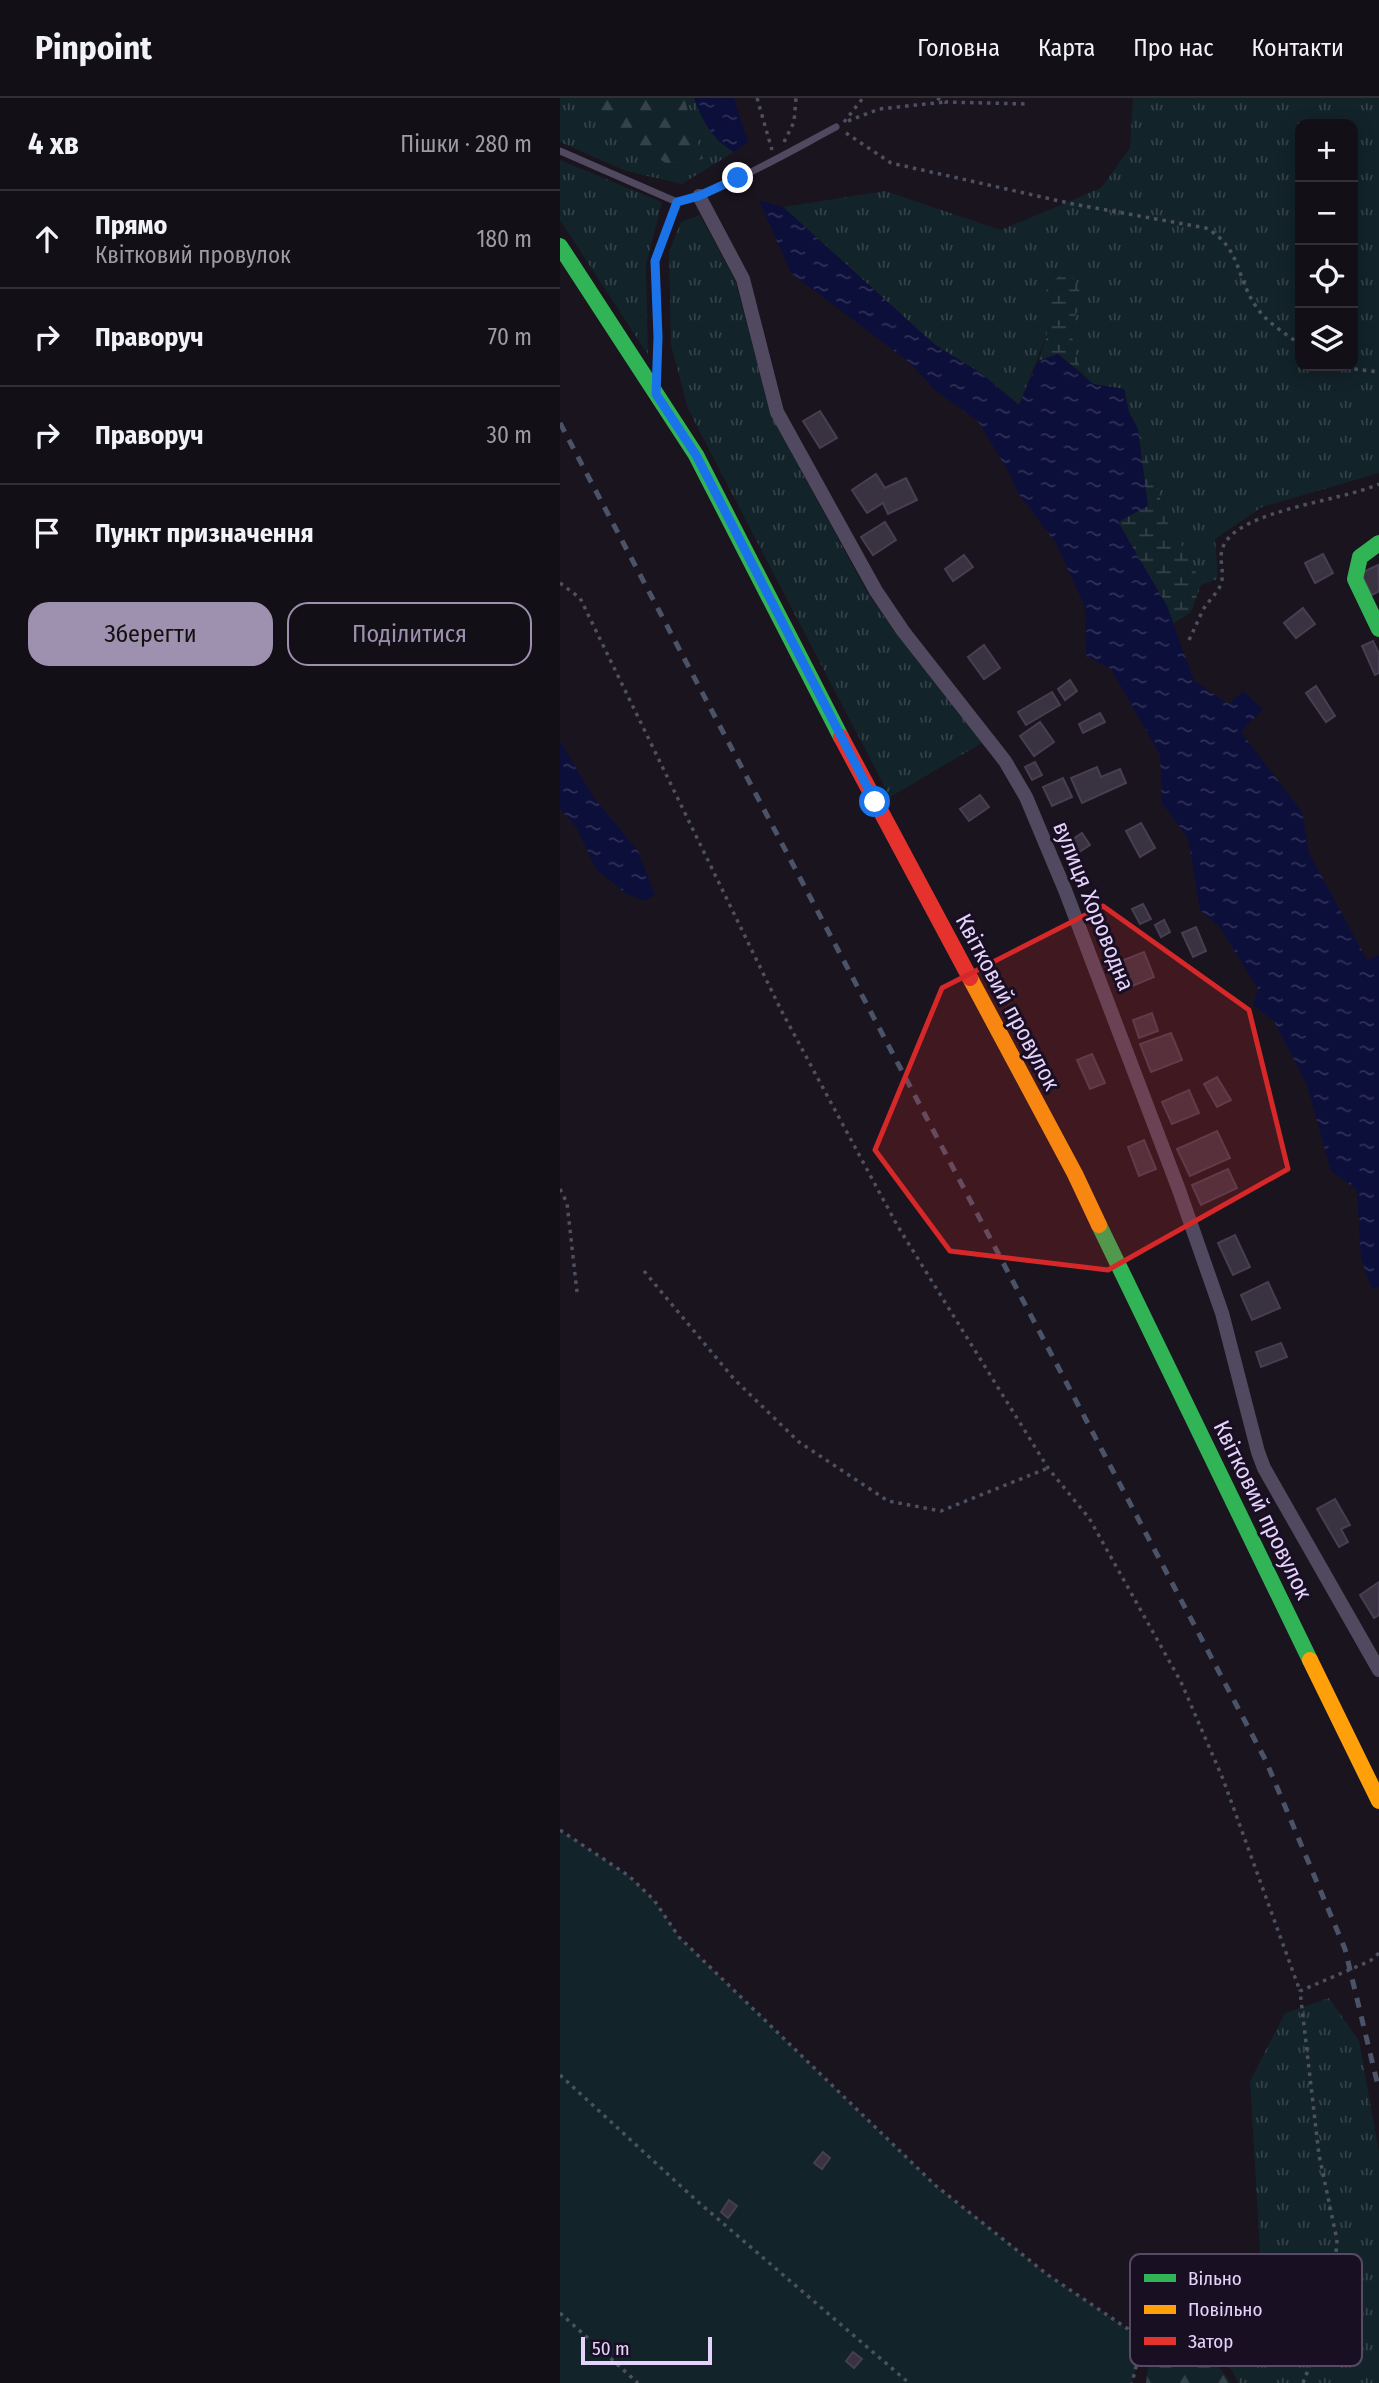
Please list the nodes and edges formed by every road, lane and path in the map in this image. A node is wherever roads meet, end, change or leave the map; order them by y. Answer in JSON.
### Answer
{"nodes":[{"id":1,"x":757,"y":98,"type":"edge"},
{"id":2,"x":796,"y":98,"type":"edge"},
{"id":3,"x":863,"y":98,"type":"edge"},
{"id":4,"x":937,"y":98,"type":"edge"},
{"id":5,"x":945,"y":102,"type":"junction"},
{"id":6,"x":1027,"y":104,"type":"dead end"},
{"id":7,"x":846,"y":121,"type":"junction"},
{"id":8,"x":836,"y":127,"type":"junction"},
{"id":9,"x":560,"y":151,"type":"edge"},
{"id":10,"x":774,"y":159,"type":"junction"},
{"id":11,"x":699,"y":196,"type":"junction"},
{"id":12,"x":677,"y":202,"type":"junction"},
{"id":13,"x":560,"y":246,"type":"edge"},
{"id":14,"x":1295,"y":340,"type":"edge"},
{"id":15,"x":1358,"y":369,"type":"edge"},
{"id":16,"x":1379,"y":372,"type":"edge"},
{"id":17,"x":656,"y":394,"type":"junction"},
{"id":18,"x":1379,"y":484,"type":"edge"},
{"id":19,"x":1379,"y":543,"type":"edge"},
{"id":20,"x":560,"y":583,"type":"edge"},
{"id":21,"x":1379,"y":629,"type":"edge"},
{"id":22,"x":1189,"y":640,"type":"dead end"},
{"id":23,"x":560,"y":1189,"type":"edge"},
{"id":24,"x":644,"y":1271,"type":"dead end"},
{"id":25,"x":577,"y":1292,"type":"dead end"},
{"id":26,"x":1048,"y":1468,"type":"junction"},
{"id":27,"x":1379,"y":1670,"type":"edge"},
{"id":28,"x":1379,"y":1801,"type":"edge"},
{"id":29,"x":560,"y":1830,"type":"edge"},
{"id":30,"x":1379,"y":1953,"type":"edge"},
{"id":31,"x":1300,"y":1991,"type":"junction"},
{"id":32,"x":560,"y":2076,"type":"edge"},
{"id":33,"x":1336,"y":2254,"type":"edge"},
{"id":34,"x":560,"y":2313,"type":"edge"},
{"id":35,"x":1130,"y":2333,"type":"edge"},
{"id":36,"x":1309,"y":2366,"type":"edge"},
{"id":37,"x":638,"y":2383,"type":"edge"},
{"id":38,"x":909,"y":2383,"type":"edge"},
{"id":39,"x":1303,"y":2383,"type":"edge"}],
"edges":[{"from":1,"to":10,"type":"path"},
{"from":2,"to":10,"type":"path"},
{"from":3,"to":7,"type":"path"},
{"from":4,"to":5,"type":"path"},
{"from":5,"to":6,"type":"path"},
{"from":5,"to":7,"type":"path"},
{"from":7,"to":8,"type":"path"},
{"from":8,"to":10,"type":"lane"},
{"from":8,"to":14,"type":"path"},
{"from":9,"to":12,"type":"lane"},
{"from":10,"to":11,"type":"lane"},
{"from":11,"to":12,"type":"lane"},
{"from":11,"to":27,"type":"street","name":"вулиця Хороводна"},
{"from":12,"to":17,"type":"lane"},
{"from":13,"to":17,"type":"street","name":"Квітковий провулок"},
{"from":15,"to":16,"type":"path"},
{"from":17,"to":28,"type":"street","name":"Квітковий провулок"},
{"from":18,"to":22,"type":"path"},
{"from":19,"to":21,"type":"street"},
{"from":20,"to":26,"type":"path"},
{"from":23,"to":25,"type":"path"},
{"from":24,"to":26,"type":"path"},
{"from":26,"to":31,"type":"path"},
{"from":29,"to":35,"type":"path"},
{"from":30,"to":31,"type":"path"},
{"from":31,"to":33,"type":"path"},
{"from":32,"to":38,"type":"path"},
{"from":34,"to":37,"type":"path"},
{"from":36,"to":39,"type":"path"}]}
